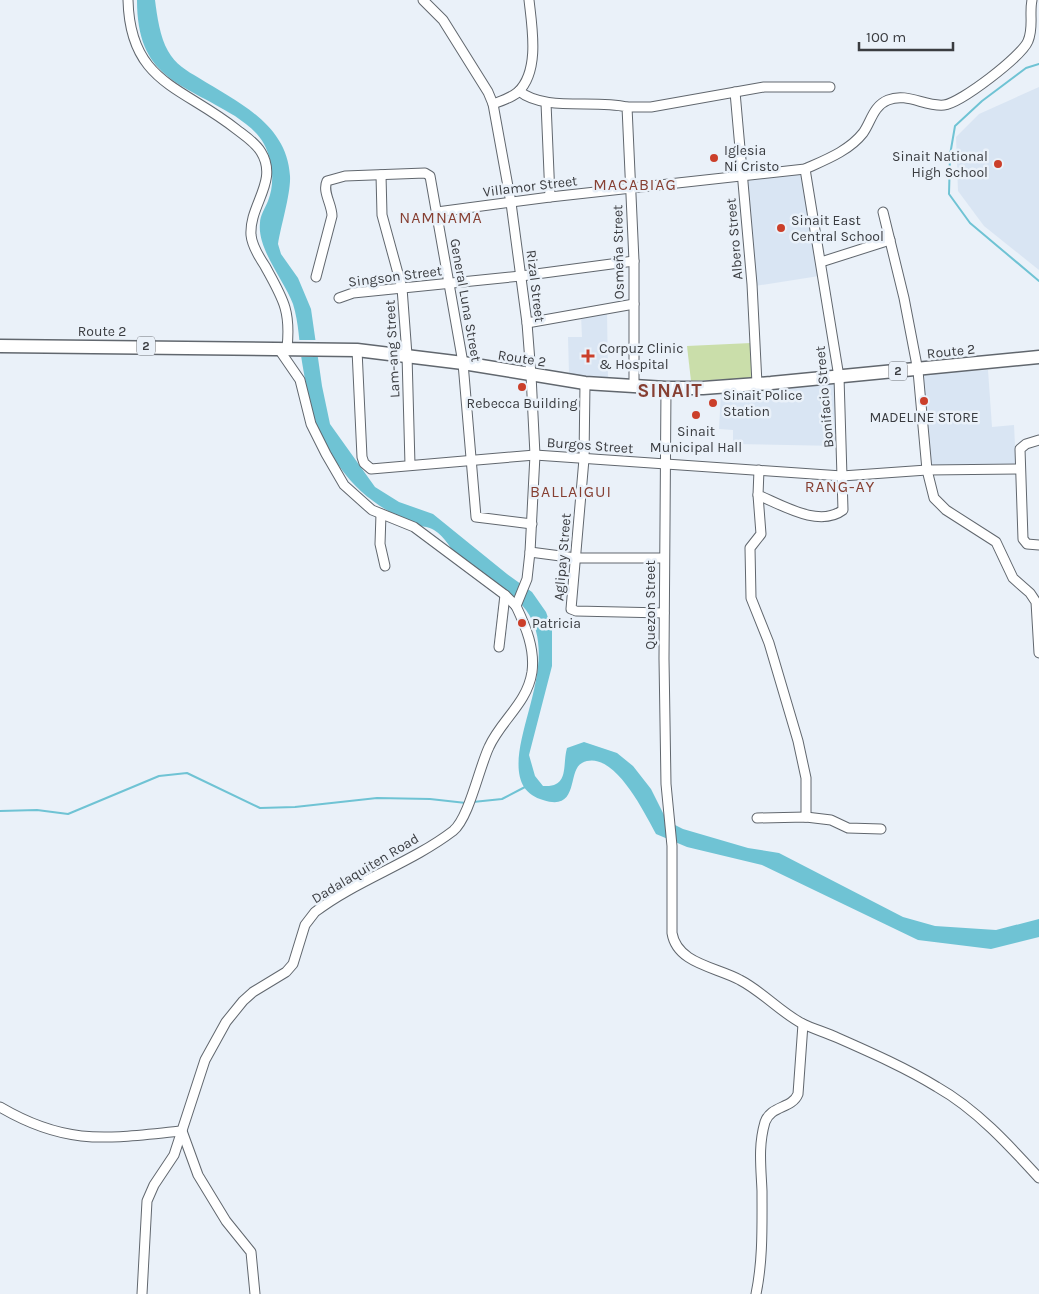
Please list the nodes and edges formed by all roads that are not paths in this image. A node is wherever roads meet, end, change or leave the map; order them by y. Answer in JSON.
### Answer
{"nodes":[{"id":1,"x":128,"y":0,"type":"edge"},
{"id":2,"x":423,"y":0,"type":"edge"},
{"id":3,"x":529,"y":0,"type":"edge"},
{"id":4,"x":1032,"y":0,"type":"edge"},
{"id":5,"x":830,"y":87,"type":"dead end"},
{"id":6,"x":519,"y":91,"type":"junction"},
{"id":7,"x":735,"y":92,"type":"junction"},
{"id":8,"x":546,"y":103,"type":"junction"},
{"id":9,"x":493,"y":104,"type":"junction"},
{"id":10,"x":627,"y":107,"type":"junction"},
{"id":11,"x":805,"y":169,"type":"junction"},
{"id":12,"x":381,"y":175,"type":"junction"},
{"id":13,"x":743,"y":176,"type":"junction"},
{"id":14,"x":630,"y":188,"type":"junction"},
{"id":15,"x":550,"y":197,"type":"junction"},
{"id":16,"x":511,"y":203,"type":"junction"},
{"id":17,"x":437,"y":212,"type":"junction"},
{"id":18,"x":884,"y":212,"type":"dead end"},
{"id":19,"x":890,"y":240,"type":"junction"},
{"id":20,"x":634,"y":261,"type":"junction"},
{"id":21,"x":821,"y":262,"type":"junction"},
{"id":22,"x":521,"y":276,"type":"junction"},
{"id":23,"x":316,"y":277,"type":"dead end"},
{"id":24,"x":448,"y":283,"type":"junction"},
{"id":25,"x":402,"y":288,"type":"junction"},
{"id":26,"x":339,"y":298,"type":"dead end"},
{"id":27,"x":634,"y":304,"type":"junction"},
{"id":28,"x":527,"y":323,"type":"junction"},
{"id":29,"x":0,"y":346,"type":"edge"},
{"id":30,"x":285,"y":348,"type":"junction"},
{"id":31,"x":357,"y":350,"type":"junction"},
{"id":32,"x":407,"y":355,"type":"junction"},
{"id":33,"x":1039,"y":357,"type":"edge"},
{"id":34,"x":463,"y":363,"type":"junction"},
{"id":35,"x":917,"y":369,"type":"junction"},
{"id":36,"x":531,"y":375,"type":"junction"},
{"id":37,"x":839,"y":378,"type":"junction"},
{"id":38,"x":585,"y":383,"type":"junction"},
{"id":39,"x":757,"y":384,"type":"junction"},
{"id":40,"x":634,"y":387,"type":"junction"},
{"id":41,"x":666,"y":388,"type":"junction"},
{"id":42,"x":1039,"y":440,"type":"edge"},
{"id":43,"x":534,"y":455,"type":"junction"},
{"id":44,"x":584,"y":459,"type":"junction"},
{"id":45,"x":472,"y":460,"type":"junction"},
{"id":46,"x":410,"y":465,"type":"junction"},
{"id":47,"x":665,"y":465,"type":"junction"},
{"id":48,"x":1020,"y":469,"type":"junction"},
{"id":49,"x":759,"y":470,"type":"junction"},
{"id":50,"x":927,"y":470,"type":"junction"},
{"id":51,"x":842,"y":476,"type":"junction"},
{"id":52,"x":758,"y":495,"type":"junction"},
{"id":53,"x":381,"y":514,"type":"junction"},
{"id":54,"x":532,"y":524,"type":"junction"},
{"id":55,"x":1039,"y":545,"type":"edge"},
{"id":56,"x":530,"y":552,"type":"junction"},
{"id":57,"x":576,"y":558,"type":"junction"},
{"id":58,"x":663,"y":558,"type":"junction"},
{"id":59,"x":385,"y":566,"type":"dead end"},
{"id":60,"x":505,"y":595,"type":"junction"},
{"id":61,"x":517,"y":602,"type":"junction"},
{"id":62,"x":664,"y":613,"type":"junction"},
{"id":63,"x":499,"y":647,"type":"dead end"},
{"id":64,"x":1039,"y":653,"type":"edge"},
{"id":65,"x":806,"y":817,"type":"junction"},
{"id":66,"x":758,"y":818,"type":"dead end"},
{"id":67,"x":881,"y":829,"type":"dead end"},
{"id":68,"x":803,"y":1024,"type":"junction"},
{"id":69,"x":0,"y":1107,"type":"edge"},
{"id":70,"x":182,"y":1131,"type":"junction"},
{"id":71,"x":1039,"y":1178,"type":"edge"},
{"id":72,"x":142,"y":1294,"type":"edge"},
{"id":73,"x":255,"y":1294,"type":"edge"},
{"id":74,"x":756,"y":1294,"type":"edge"}],
"edges":[{"from":1,"to":30,"type":"street"},
{"from":2,"to":9,"type":"street","name":"Rizal Street"},
{"from":3,"to":6,"type":"street"},
{"from":4,"to":11,"type":"street","name":"Villamor Street"},
{"from":5,"to":7,"type":"street"},
{"from":6,"to":8,"type":"street"},
{"from":6,"to":9,"type":"street"},
{"from":7,"to":10,"type":"street"},
{"from":7,"to":13,"type":"street","name":"Albero Street"},
{"from":8,"to":10,"type":"street"},
{"from":8,"to":15,"type":"street"},
{"from":9,"to":16,"type":"street","name":"Rizal Street"},
{"from":10,"to":14,"type":"street","name":"Osmeña Street"},
{"from":11,"to":13,"type":"street","name":"Villamor Street"},
{"from":11,"to":21,"type":"street","name":"Bonifacio Street"},
{"from":12,"to":17,"type":"street","name":"General Luna Street"},
{"from":12,"to":23,"type":"street","name":"General Luna Street"},
{"from":12,"to":25,"type":"street","name":"Lam-ang Street"},
{"from":13,"to":14,"type":"street","name":"Villamor Street"},
{"from":13,"to":39,"type":"street","name":"Albero Street"},
{"from":14,"to":15,"type":"street","name":"Villamor Street"},
{"from":14,"to":20,"type":"street","name":"Osmeña Street"},
{"from":15,"to":16,"type":"street","name":"Villamor Street"},
{"from":16,"to":17,"type":"street","name":"Villamor Street"},
{"from":16,"to":22,"type":"street","name":"Rizal Street"},
{"from":17,"to":24,"type":"street","name":"General Luna Street"},
{"from":18,"to":19,"type":"street"},
{"from":19,"to":21,"type":"street"},
{"from":19,"to":35,"type":"street"},
{"from":20,"to":22,"type":"street","name":"Singson Street"},
{"from":20,"to":27,"type":"street","name":"Osmeña Street"},
{"from":21,"to":37,"type":"street","name":"Bonifacio Street"},
{"from":22,"to":24,"type":"street","name":"Singson Street"},
{"from":22,"to":28,"type":"street","name":"Rizal Street"},
{"from":24,"to":25,"type":"street","name":"Singson Street"},
{"from":24,"to":34,"type":"street","name":"General Luna Street"},
{"from":25,"to":26,"type":"street","name":"Singson Street"},
{"from":25,"to":32,"type":"street","name":"Lam-ang Street"},
{"from":27,"to":28,"type":"street"},
{"from":27,"to":40,"type":"street","name":"Osmeña Street"},
{"from":28,"to":36,"type":"street","name":"Rizal Street"},
{"from":29,"to":30,"type":"highway","name":"Route 2","number":"2"},
{"from":30,"to":31,"type":"highway","name":"Route 2","number":"2"},
{"from":30,"to":53,"type":"street"},
{"from":31,"to":32,"type":"highway","name":"Route 2","number":"2"},
{"from":31,"to":46,"type":"street","name":"Burgos Street"},
{"from":32,"to":34,"type":"highway","name":"Route 2","number":"2"},
{"from":32,"to":46,"type":"street","name":"Lam-ang Street"},
{"from":33,"to":35,"type":"highway","name":"Route 2","number":"2"},
{"from":34,"to":36,"type":"highway","name":"Route 2","number":"2"},
{"from":34,"to":45,"type":"street","name":"General Luna Street"},
{"from":35,"to":37,"type":"highway","name":"Route 2","number":"2"},
{"from":35,"to":50,"type":"street"},
{"from":36,"to":38,"type":"highway","name":"Route 2","number":"2"},
{"from":36,"to":43,"type":"street","name":"Rizal Street"},
{"from":37,"to":39,"type":"highway","name":"Route 2","number":"2"},
{"from":37,"to":51,"type":"street","name":"Bonifacio Street"},
{"from":38,"to":40,"type":"highway","name":"Route 2","number":"2"},
{"from":38,"to":44,"type":"street","name":"Aglipay Street"},
{"from":39,"to":41,"type":"highway","name":"Route 2","number":"2"},
{"from":40,"to":41,"type":"highway","name":"Route 2","number":"2"},
{"from":41,"to":47,"type":"street","name":"Quezon Street"},
{"from":42,"to":48,"type":"street"},
{"from":43,"to":44,"type":"street","name":"Burgos Street"},
{"from":43,"to":45,"type":"street","name":"Burgos Street"},
{"from":43,"to":54,"type":"street","name":"Rizal Street"},
{"from":44,"to":47,"type":"street","name":"Burgos Street"},
{"from":44,"to":57,"type":"street","name":"Aglipay Street"},
{"from":45,"to":46,"type":"street","name":"Burgos Street"},
{"from":45,"to":54,"type":"street","name":"General Luna Street"},
{"from":47,"to":49,"type":"street","name":"Burgos Street"},
{"from":47,"to":58,"type":"street","name":"Quezon Street"},
{"from":48,"to":50,"type":"street","name":"Burgos Street"},
{"from":48,"to":55,"type":"street"},
{"from":49,"to":51,"type":"street","name":"Burgos Street"},
{"from":49,"to":52,"type":"street"},
{"from":50,"to":51,"type":"street","name":"Burgos Street"},
{"from":50,"to":64,"type":"street"},
{"from":51,"to":52,"type":"street","name":"Bonifacio Street"},
{"from":52,"to":65,"type":"street"},
{"from":53,"to":59,"type":"street"},
{"from":53,"to":60,"type":"street"},
{"from":54,"to":56,"type":"street","name":"Rizal Street"},
{"from":56,"to":57,"type":"street"},
{"from":56,"to":61,"type":"street","name":"Rizal Street"},
{"from":57,"to":58,"type":"street"},
{"from":57,"to":62,"type":"street","name":"Aglipay Street"},
{"from":58,"to":62,"type":"street","name":"Quezon Street"},
{"from":60,"to":61,"type":"street"},
{"from":60,"to":63,"type":"street"},
{"from":61,"to":70,"type":"street","name":"Dadalaquiten Road"},
{"from":62,"to":68,"type":"street","name":"Quezon Street"},
{"from":65,"to":66,"type":"street"},
{"from":65,"to":67,"type":"street"},
{"from":68,"to":71,"type":"street","name":"Quezon Street"},
{"from":68,"to":74,"type":"street"},
{"from":69,"to":70,"type":"street"},
{"from":70,"to":72,"type":"street","name":"Dadalaquiten Road"},
{"from":70,"to":73,"type":"street"}]}
